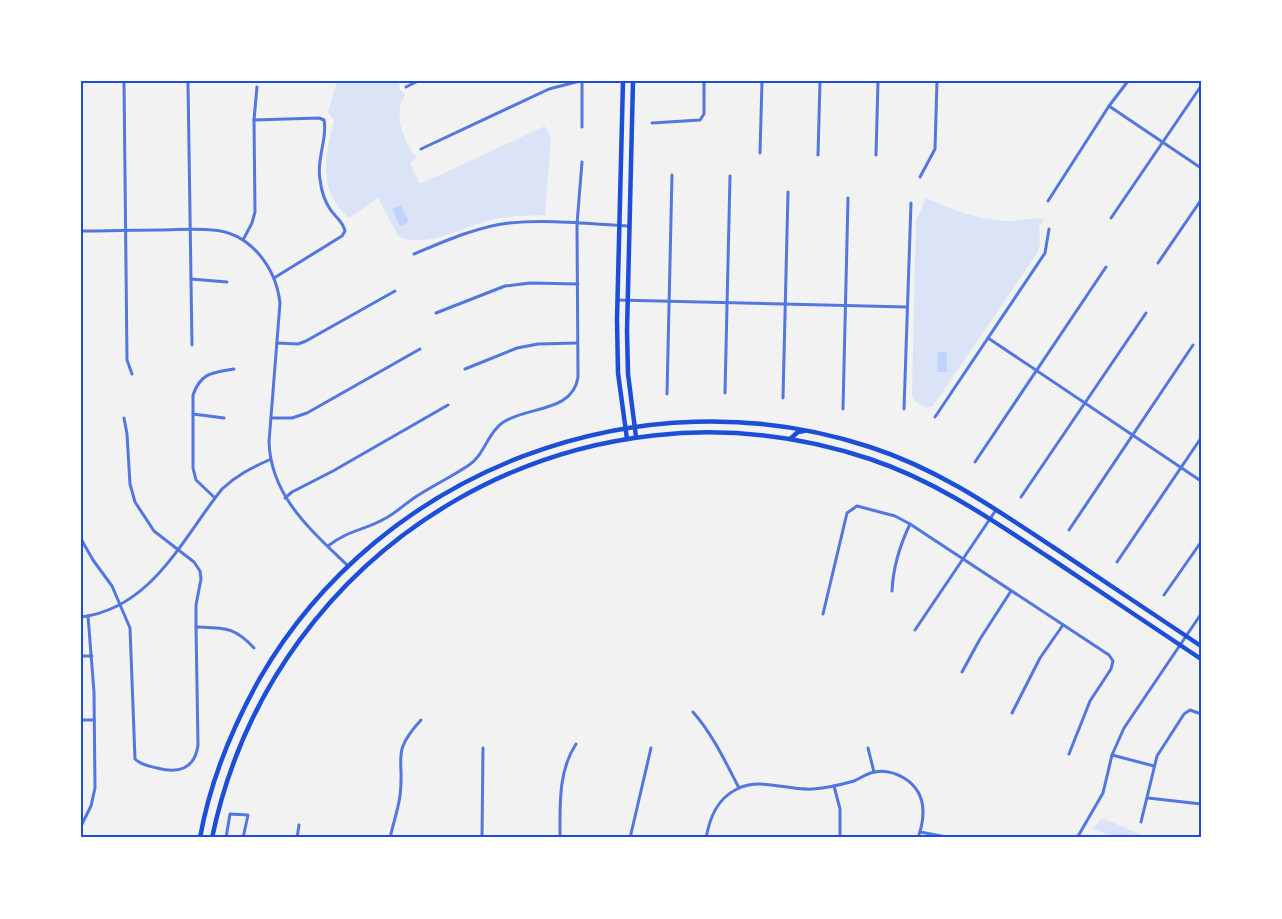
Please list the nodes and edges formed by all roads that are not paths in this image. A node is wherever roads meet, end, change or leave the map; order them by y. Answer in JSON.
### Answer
{"nodes":[{"id":1,"x":124,"y":81,"type":"edge"},
{"id":2,"x":418,"y":81,"type":"edge"},
{"id":3,"x":581,"y":81,"type":"edge"},
{"id":4,"x":623,"y":81,"type":"edge"},
{"id":5,"x":633,"y":81,"type":"edge"},
{"id":6,"x":704,"y":81,"type":"edge"},
{"id":7,"x":762,"y":81,"type":"edge"},
{"id":8,"x":820,"y":81,"type":"edge"},
{"id":9,"x":878,"y":81,"type":"edge"},
{"id":10,"x":937,"y":81,"type":"edge"},
{"id":11,"x":1128,"y":81,"type":"edge"},
{"id":12,"x":188,"y":83,"type":"dead end"},
{"id":13,"x":406,"y":86,"type":"dead end"},
{"id":14,"x":1201,"y":86,"type":"edge"},
{"id":15,"x":257,"y":87,"type":"dead end"},
{"id":16,"x":1109,"y":106,"type":"junction"},
{"id":17,"x":254,"y":120,"type":"junction"},
{"id":18,"x":652,"y":123,"type":"dead end"},
{"id":19,"x":582,"y":127,"type":"dead end"},
{"id":20,"x":1163,"y":142,"type":"junction"},
{"id":21,"x":421,"y":149,"type":"dead end"},
{"id":22,"x":760,"y":153,"type":"dead end"},
{"id":23,"x":818,"y":155,"type":"dead end"},
{"id":24,"x":876,"y":155,"type":"dead end"},
{"id":25,"x":582,"y":162,"type":"dead end"},
{"id":26,"x":1201,"y":168,"type":"edge"},
{"id":27,"x":672,"y":175,"type":"dead end"},
{"id":28,"x":730,"y":176,"type":"dead end"},
{"id":29,"x":920,"y":177,"type":"dead end"},
{"id":30,"x":788,"y":192,"type":"dead end"},
{"id":31,"x":848,"y":198,"type":"dead end"},
{"id":32,"x":1201,"y":200,"type":"edge"},
{"id":33,"x":1048,"y":201,"type":"dead end"},
{"id":34,"x":911,"y":203,"type":"dead end"},
{"id":35,"x":1111,"y":218,"type":"dead end"},
{"id":36,"x":577,"y":224,"type":"junction"},
{"id":37,"x":619,"y":226,"type":"junction"},
{"id":38,"x":629,"y":226,"type":"junction"},
{"id":39,"x":191,"y":229,"type":"junction"},
{"id":40,"x":126,"y":230,"type":"junction"},
{"id":41,"x":1049,"y":230,"type":"dead end"},
{"id":42,"x":81,"y":231,"type":"edge"},
{"id":43,"x":243,"y":240,"type":"junction"},
{"id":44,"x":414,"y":254,"type":"dead end"},
{"id":45,"x":1158,"y":263,"type":"dead end"},
{"id":46,"x":1106,"y":268,"type":"dead end"},
{"id":47,"x":274,"y":278,"type":"junction"},
{"id":48,"x":191,"y":279,"type":"junction"},
{"id":49,"x":227,"y":282,"type":"dead end"},
{"id":50,"x":578,"y":284,"type":"junction"},
{"id":51,"x":395,"y":291,"type":"dead end"},
{"id":52,"x":618,"y":300,"type":"junction"},
{"id":53,"x":628,"y":300,"type":"junction"},
{"id":54,"x":669,"y":301,"type":"junction"},
{"id":55,"x":728,"y":302,"type":"junction"},
{"id":56,"x":785,"y":304,"type":"junction"},
{"id":57,"x":846,"y":305,"type":"junction"},
{"id":58,"x":906,"y":307,"type":"junction"},
{"id":59,"x":1146,"y":312,"type":"dead end"},
{"id":60,"x":436,"y":313,"type":"dead end"},
{"id":61,"x":988,"y":338,"type":"junction"},
{"id":62,"x":577,"y":343,"type":"junction"},
{"id":63,"x":277,"y":344,"type":"junction"},
{"id":64,"x":192,"y":345,"type":"dead end"},
{"id":65,"x":1193,"y":345,"type":"dead end"},
{"id":66,"x":420,"y":349,"type":"dead end"},
{"id":67,"x":234,"y":369,"type":"dead end"},
{"id":68,"x":465,"y":369,"type":"dead end"},
{"id":69,"x":1037,"y":370,"type":"junction"},
{"id":70,"x":132,"y":374,"type":"dead end"},
{"id":71,"x":725,"y":393,"type":"dead end"},
{"id":72,"x":667,"y":394,"type":"dead end"},
{"id":73,"x":783,"y":398,"type":"dead end"},
{"id":74,"x":1085,"y":403,"type":"junction"},
{"id":75,"x":448,"y":405,"type":"dead end"},
{"id":76,"x":843,"y":409,"type":"dead end"},
{"id":77,"x":904,"y":409,"type":"dead end"},
{"id":78,"x":193,"y":414,"type":"junction"},
{"id":79,"x":935,"y":417,"type":"dead end"},
{"id":80,"x":124,"y":418,"type":"dead end"},
{"id":81,"x":224,"y":418,"type":"dead end"},
{"id":82,"x":272,"y":418,"type":"junction"},
{"id":83,"x":635,"y":426,"type":"junction"},
{"id":84,"x":625,"y":428,"type":"junction"},
{"id":85,"x":808,"y":430,"type":"junction"},
{"id":86,"x":1133,"y":435,"type":"junction"},
{"id":87,"x":636,"y":437,"type":"junction"},
{"id":88,"x":790,"y":438,"type":"junction"},
{"id":89,"x":1201,"y":438,"type":"edge"},
{"id":90,"x":627,"y":439,"type":"junction"},
{"id":91,"x":269,"y":460,"type":"junction"},
{"id":92,"x":975,"y":462,"type":"dead end"},
{"id":93,"x":1180,"y":468,"type":"junction"},
{"id":94,"x":1201,"y":481,"type":"edge"},
{"id":95,"x":1021,"y":497,"type":"dead end"},
{"id":96,"x":215,"y":498,"type":"junction"},
{"id":97,"x":285,"y":498,"type":"junction"},
{"id":98,"x":997,"y":510,"type":"junction"},
{"id":99,"x":990,"y":519,"type":"junction"},
{"id":100,"x":910,"y":524,"type":"junction"},
{"id":101,"x":1069,"y":530,"type":"dead end"},
{"id":102,"x":81,"y":539,"type":"edge"},
{"id":103,"x":1201,"y":542,"type":"edge"},
{"id":104,"x":328,"y":546,"type":"junction"},
{"id":105,"x":178,"y":550,"type":"junction"},
{"id":106,"x":963,"y":558,"type":"junction"},
{"id":107,"x":1118,"y":562,"type":"dead end"},
{"id":108,"x":348,"y":566,"type":"junction"},
{"id":109,"x":1011,"y":590,"type":"junction"},
{"id":110,"x":892,"y":591,"type":"dead end"},
{"id":111,"x":1164,"y":595,"type":"dead end"},
{"id":112,"x":121,"y":604,"type":"junction"},
{"id":113,"x":823,"y":614,"type":"dead end"},
{"id":114,"x":1201,"y":614,"type":"edge"},
{"id":115,"x":88,"y":616,"type":"junction"},
{"id":116,"x":81,"y":617,"type":"edge"},
{"id":117,"x":1063,"y":625,"type":"junction"},
{"id":118,"x":196,"y":627,"type":"junction"},
{"id":119,"x":915,"y":630,"type":"dead end"},
{"id":120,"x":1185,"y":636,"type":"junction"},
{"id":121,"x":1179,"y":644,"type":"junction"},
{"id":122,"x":1201,"y":646,"type":"edge"},
{"id":123,"x":254,"y":648,"type":"dead end"},
{"id":124,"x":81,"y":656,"type":"edge"},
{"id":125,"x":92,"y":656,"type":"junction"},
{"id":126,"x":1201,"y":659,"type":"edge"},
{"id":127,"x":962,"y":672,"type":"dead end"},
{"id":128,"x":693,"y":712,"type":"dead end"},
{"id":129,"x":1012,"y":713,"type":"dead end"},
{"id":130,"x":1201,"y":714,"type":"edge"},
{"id":131,"x":81,"y":720,"type":"edge"},
{"id":132,"x":94,"y":720,"type":"junction"},
{"id":133,"x":421,"y":720,"type":"dead end"},
{"id":134,"x":576,"y":744,"type":"dead end"},
{"id":135,"x":483,"y":748,"type":"dead end"},
{"id":136,"x":651,"y":748,"type":"dead end"},
{"id":137,"x":868,"y":748,"type":"dead end"},
{"id":138,"x":1068,"y":754,"type":"dead end"},
{"id":139,"x":1112,"y":756,"type":"junction"},
{"id":140,"x":1154,"y":766,"type":"junction"},
{"id":141,"x":874,"y":772,"type":"junction"},
{"id":142,"x":834,"y":786,"type":"junction"},
{"id":143,"x":738,"y":788,"type":"junction"},
{"id":144,"x":1148,"y":798,"type":"junction"},
{"id":145,"x":1201,"y":804,"type":"edge"},
{"id":146,"x":1141,"y":822,"type":"dead end"},
{"id":147,"x":299,"y":825,"type":"dead end"},
{"id":148,"x":81,"y":826,"type":"edge"},
{"id":149,"x":920,"y":832,"type":"junction"},
{"id":150,"x":840,"y":836,"type":"dead end"},
{"id":151,"x":200,"y":838,"type":"edge"},
{"id":152,"x":212,"y":838,"type":"edge"},
{"id":153,"x":226,"y":838,"type":"edge"},
{"id":154,"x":244,"y":838,"type":"edge"},
{"id":155,"x":297,"y":838,"type":"edge"},
{"id":156,"x":390,"y":838,"type":"edge"},
{"id":157,"x":482,"y":838,"type":"edge"},
{"id":158,"x":560,"y":838,"type":"edge"},
{"id":159,"x":630,"y":838,"type":"edge"},
{"id":160,"x":706,"y":838,"type":"edge"},
{"id":161,"x":918,"y":838,"type":"edge"},
{"id":162,"x":952,"y":838,"type":"edge"},
{"id":163,"x":1077,"y":838,"type":"edge"}],
"edges":[{"from":1,"to":40,"type":"street"},
{"from":2,"to":13,"type":"street"},
{"from":3,"to":19,"type":"street"},
{"from":3,"to":21,"type":"street"},
{"from":4,"to":37,"type":"main road"},
{"from":5,"to":38,"type":"main road"},
{"from":6,"to":18,"type":"street"},
{"from":7,"to":22,"type":"street"},
{"from":8,"to":23,"type":"street"},
{"from":9,"to":24,"type":"street"},
{"from":10,"to":29,"type":"street"},
{"from":11,"to":16,"type":"street"},
{"from":12,"to":39,"type":"street"},
{"from":14,"to":20,"type":"street"},
{"from":15,"to":17,"type":"street"},
{"from":16,"to":20,"type":"street"},
{"from":16,"to":33,"type":"street"},
{"from":17,"to":43,"type":"street"},
{"from":17,"to":47,"type":"street"},
{"from":20,"to":26,"type":"street"},
{"from":20,"to":35,"type":"street"},
{"from":25,"to":36,"type":"street"},
{"from":27,"to":54,"type":"street"},
{"from":28,"to":55,"type":"street"},
{"from":30,"to":56,"type":"street"},
{"from":31,"to":57,"type":"street"},
{"from":32,"to":45,"type":"street"},
{"from":34,"to":58,"type":"street"},
{"from":36,"to":37,"type":"street"},
{"from":36,"to":44,"type":"street"},
{"from":36,"to":50,"type":"street"},
{"from":37,"to":38,"type":"street"},
{"from":37,"to":52,"type":"main road"},
{"from":38,"to":53,"type":"main road"},
{"from":39,"to":40,"type":"street"},
{"from":39,"to":43,"type":"street"},
{"from":39,"to":48,"type":"street"},
{"from":40,"to":42,"type":"street"},
{"from":40,"to":70,"type":"street"},
{"from":41,"to":61,"type":"street"},
{"from":43,"to":47,"type":"street"},
{"from":46,"to":69,"type":"street"},
{"from":47,"to":63,"type":"street"},
{"from":48,"to":49,"type":"street"},
{"from":48,"to":64,"type":"street"},
{"from":50,"to":60,"type":"street"},
{"from":50,"to":62,"type":"street"},
{"from":51,"to":63,"type":"street"},
{"from":52,"to":53,"type":"street"},
{"from":52,"to":84,"type":"main road"},
{"from":53,"to":54,"type":"street"},
{"from":53,"to":83,"type":"main road"},
{"from":54,"to":55,"type":"street"},
{"from":54,"to":72,"type":"street"},
{"from":55,"to":56,"type":"street"},
{"from":55,"to":71,"type":"street"},
{"from":56,"to":57,"type":"street"},
{"from":56,"to":73,"type":"street"},
{"from":57,"to":58,"type":"street"},
{"from":57,"to":76,"type":"street"},
{"from":58,"to":77,"type":"street"},
{"from":59,"to":74,"type":"street"},
{"from":61,"to":69,"type":"street"},
{"from":61,"to":79,"type":"street"},
{"from":62,"to":68,"type":"street"},
{"from":62,"to":104,"type":"street"},
{"from":63,"to":82,"type":"street"},
{"from":65,"to":86,"type":"street"},
{"from":66,"to":82,"type":"street"},
{"from":67,"to":78,"type":"street"},
{"from":69,"to":74,"type":"street"},
{"from":69,"to":92,"type":"street"},
{"from":74,"to":86,"type":"street"},
{"from":74,"to":95,"type":"street"},
{"from":75,"to":97,"type":"street"},
{"from":78,"to":81,"type":"street"},
{"from":78,"to":96,"type":"street"},
{"from":80,"to":105,"type":"street"},
{"from":82,"to":91,"type":"street"},
{"from":83,"to":84,"type":"main road"},
{"from":83,"to":85,"type":"main road"},
{"from":83,"to":87,"type":"main road"},
{"from":84,"to":90,"type":"main road"},
{"from":84,"to":108,"type":"main road"},
{"from":85,"to":88,"type":"main road"},
{"from":85,"to":98,"type":"main road"},
{"from":86,"to":93,"type":"street"},
{"from":86,"to":101,"type":"street"},
{"from":87,"to":88,"type":"main road"},
{"from":87,"to":90,"type":"main road"},
{"from":88,"to":99,"type":"main road"},
{"from":89,"to":93,"type":"street"},
{"from":90,"to":152,"type":"main road"},
{"from":91,"to":96,"type":"street"},
{"from":91,"to":97,"type":"street"},
{"from":93,"to":94,"type":"street"},
{"from":93,"to":107,"type":"street"},
{"from":96,"to":105,"type":"street"},
{"from":97,"to":104,"type":"street"},
{"from":98,"to":99,"type":"street"},
{"from":98,"to":120,"type":"main road"},
{"from":99,"to":106,"type":"street"},
{"from":99,"to":121,"type":"main road"},
{"from":100,"to":106,"type":"street"},
{"from":100,"to":110,"type":"street"},
{"from":100,"to":113,"type":"street"},
{"from":102,"to":112,"type":"street"},
{"from":103,"to":111,"type":"street"},
{"from":104,"to":108,"type":"street"},
{"from":105,"to":112,"type":"street"},
{"from":105,"to":118,"type":"street"},
{"from":106,"to":109,"type":"street"},
{"from":106,"to":119,"type":"street"},
{"from":108,"to":151,"type":"main road"},
{"from":109,"to":117,"type":"street"},
{"from":109,"to":127,"type":"street"},
{"from":112,"to":115,"type":"street"},
{"from":112,"to":118,"type":"street"},
{"from":114,"to":120,"type":"street"},
{"from":115,"to":116,"type":"street"},
{"from":115,"to":125,"type":"street"},
{"from":117,"to":129,"type":"street"},
{"from":117,"to":138,"type":"street"},
{"from":118,"to":123,"type":"street"},
{"from":120,"to":121,"type":"street"},
{"from":120,"to":122,"type":"main road"},
{"from":121,"to":126,"type":"main road"},
{"from":121,"to":139,"type":"street"},
{"from":124,"to":125,"type":"street"},
{"from":125,"to":132,"type":"street"},
{"from":128,"to":143,"type":"street"},
{"from":130,"to":140,"type":"street"},
{"from":131,"to":132,"type":"street"},
{"from":132,"to":148,"type":"street"},
{"from":133,"to":156,"type":"street"},
{"from":134,"to":158,"type":"street"},
{"from":135,"to":157,"type":"street"},
{"from":136,"to":159,"type":"street"},
{"from":137,"to":141,"type":"street"},
{"from":139,"to":140,"type":"street"},
{"from":139,"to":163,"type":"street"},
{"from":140,"to":144,"type":"street"},
{"from":141,"to":142,"type":"street"},
{"from":141,"to":149,"type":"street"},
{"from":142,"to":143,"type":"street"},
{"from":142,"to":150,"type":"street"},
{"from":143,"to":160,"type":"street"},
{"from":144,"to":145,"type":"street"},
{"from":144,"to":146,"type":"street"},
{"from":147,"to":155,"type":"street"},
{"from":149,"to":161,"type":"street"},
{"from":149,"to":162,"type":"street"},
{"from":153,"to":154,"type":"street"}]}
